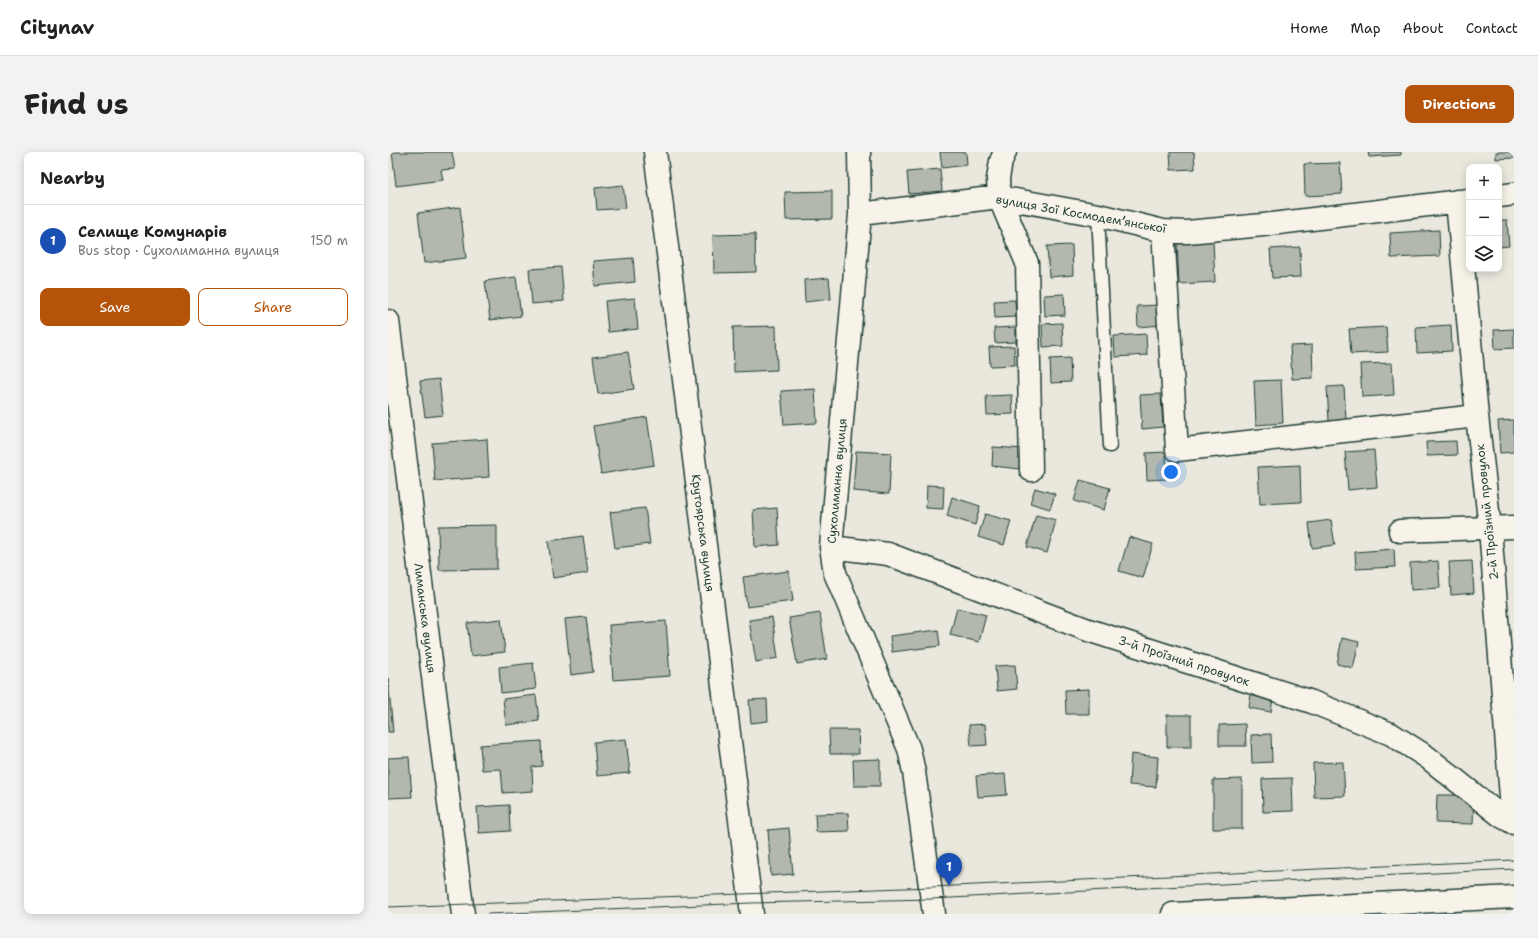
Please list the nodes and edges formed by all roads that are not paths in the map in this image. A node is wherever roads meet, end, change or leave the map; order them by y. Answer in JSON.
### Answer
{"nodes":[{"id":1,"x":655,"y":152,"type":"edge"},
{"id":2,"x":859,"y":152,"type":"edge"},
{"id":3,"x":1006,"y":152,"type":"edge"},
{"id":4,"x":1514,"y":194,"type":"edge"},
{"id":5,"x":1502,"y":196,"type":"edge"},
{"id":6,"x":999,"y":197,"type":"junction"},
{"id":7,"x":1463,"y":201,"type":"edge"},
{"id":8,"x":860,"y":214,"type":"junction"},
{"id":9,"x":1098,"y":215,"type":"junction"},
{"id":10,"x":1163,"y":231,"type":"junction"},
{"id":11,"x":388,"y":321,"type":"edge"},
{"id":12,"x":1477,"y":416,"type":"junction"},
{"id":13,"x":1110,"y":446,"type":"dead end"},
{"id":14,"x":1031,"y":470,"type":"dead end"},
{"id":15,"x":1514,"y":527,"type":"edge"},
{"id":16,"x":1490,"y":528,"type":"junction"},
{"id":17,"x":1400,"y":531,"type":"dead end"},
{"id":18,"x":831,"y":547,"type":"junction"},
{"id":19,"x":1513,"y":823,"type":"edge"},
{"id":20,"x":1514,"y":897,"type":"edge"},
{"id":21,"x":463,"y":914,"type":"edge"},
{"id":22,"x":752,"y":914,"type":"edge"},
{"id":23,"x":934,"y":914,"type":"edge"},
{"id":24,"x":1173,"y":914,"type":"edge"}],
"edges":[{"from":1,"to":22,"type":"street","name":"Крутоярська вулиця"},
{"from":2,"to":8,"type":"street","name":"Сухолиманна вулиця"},
{"from":3,"to":6,"type":"street"},
{"from":4,"to":5,"type":"street"},
{"from":6,"to":8,"type":"street","name":"вулиця Зої Космодемʼянської"},
{"from":6,"to":9,"type":"street","name":"вулиця Зої Космодемʼянської"},
{"from":6,"to":14,"type":"street"},
{"from":7,"to":10,"type":"street","name":"вулиця Зої Космодемʼянської"},
{"from":7,"to":12,"type":"street","name":"2-й Проїзний провулок"},
{"from":8,"to":18,"type":"street","name":"Сухолиманна вулиця"},
{"from":9,"to":10,"type":"street","name":"вулиця Зої Космодемʼянської"},
{"from":9,"to":13,"type":"lane"},
{"from":10,"to":12,"type":"street"},
{"from":11,"to":21,"type":"street","name":"Лиманська вулиця"},
{"from":12,"to":16,"type":"street","name":"2-й Проїзний провулок"},
{"from":15,"to":16,"type":"street"},
{"from":16,"to":17,"type":"street"},
{"from":16,"to":19,"type":"street","name":"2-й Проїзний провулок"},
{"from":18,"to":19,"type":"street","name":"3-й Проїзний провулок"},
{"from":18,"to":23,"type":"street","name":"Сухолиманна вулиця"},
{"from":20,"to":24,"type":"street"}]}
